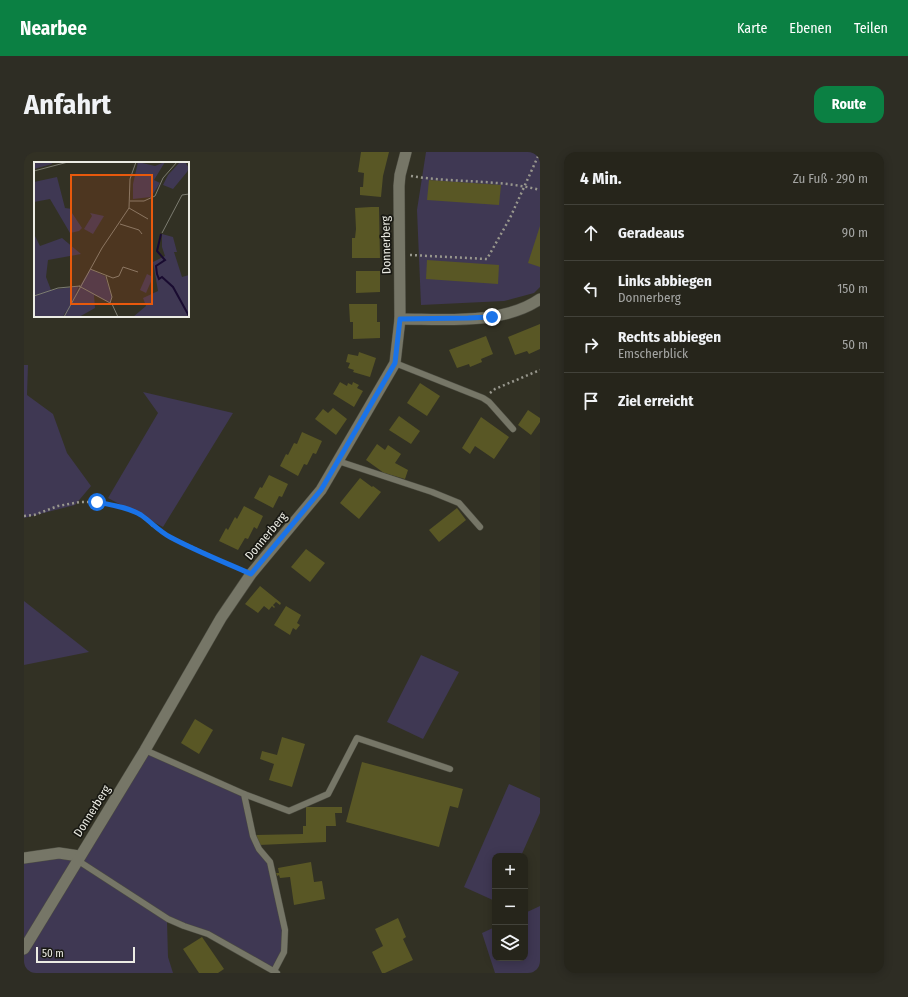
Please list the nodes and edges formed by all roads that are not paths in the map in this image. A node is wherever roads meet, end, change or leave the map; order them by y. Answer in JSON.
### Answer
{"nodes":[{"id":1,"x":406,"y":152,"type":"edge"},
{"id":2,"x":540,"y":299,"type":"edge"},
{"id":3,"x":400,"y":319,"type":"junction"},
{"id":4,"x":395,"y":363,"type":"junction"},
{"id":5,"x":513,"y":429,"type":"dead end"},
{"id":6,"x":338,"y":461,"type":"junction"},
{"id":7,"x":480,"y":527,"type":"dead end"},
{"id":8,"x":145,"y":750,"type":"junction"},
{"id":9,"x":450,"y":769,"type":"dead end"},
{"id":10,"x":244,"y":794,"type":"junction"},
{"id":11,"x":24,"y":858,"type":"edge"},
{"id":12,"x":78,"y":858,"type":"junction"},
{"id":13,"x":24,"y":949,"type":"edge"},
{"id":14,"x":275,"y":972,"type":"edge"}],
"edges":[{"from":1,"to":3,"type":"street","name":"Donnerberg"},
{"from":2,"to":3,"type":"street"},
{"from":3,"to":4,"type":"street","name":"Donnerberg"},
{"from":4,"to":5,"type":"lane"},
{"from":4,"to":6,"type":"street","name":"Donnerberg"},
{"from":6,"to":7,"type":"lane"},
{"from":6,"to":8,"type":"street","name":"Donnerberg"},
{"from":8,"to":10,"type":"lane"},
{"from":8,"to":12,"type":"street","name":"Donnerberg"},
{"from":9,"to":10,"type":"lane"},
{"from":10,"to":14,"type":"lane"},
{"from":11,"to":12,"type":"street"},
{"from":12,"to":13,"type":"street","name":"Donnerberg"},
{"from":12,"to":14,"type":"lane"}]}
